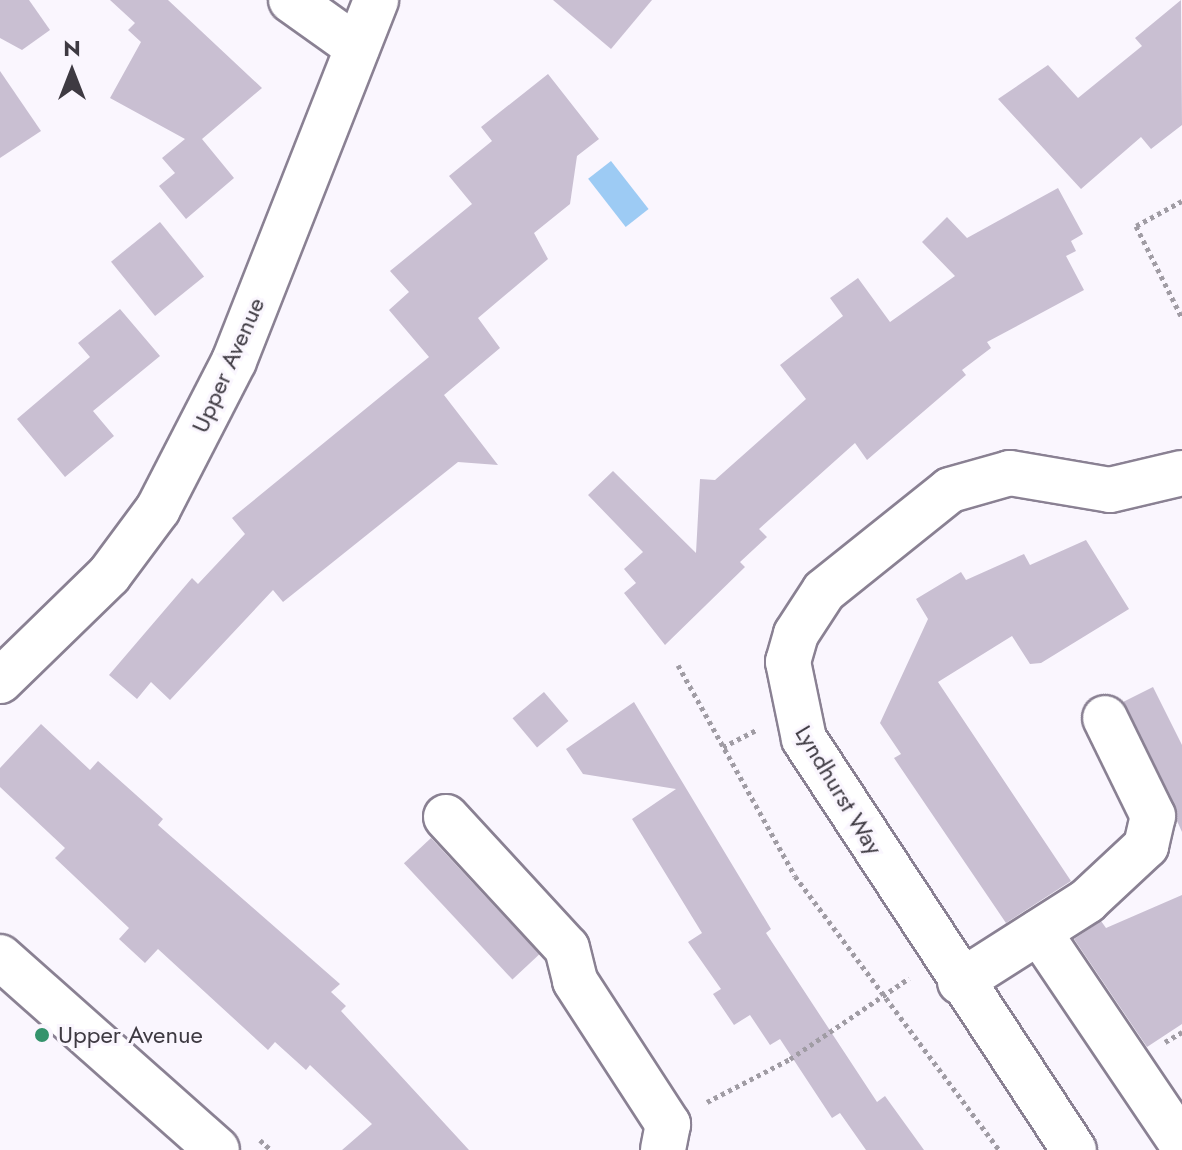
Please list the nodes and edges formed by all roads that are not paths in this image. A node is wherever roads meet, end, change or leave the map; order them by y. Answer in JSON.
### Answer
{"nodes":[{"id":1,"x":291,"y":0,"type":"edge"},
{"id":2,"x":376,"y":0,"type":"edge"},
{"id":3,"x":357,"y":47,"type":"junction"},
{"id":4,"x":1182,"y":473,"type":"edge"},
{"id":5,"x":0,"y":681,"type":"edge"},
{"id":6,"x":1105,"y":718,"type":"dead end"},
{"id":7,"x":446,"y":817,"type":"dead end"},
{"id":8,"x":1039,"y":932,"type":"junction"},
{"id":9,"x":0,"y":957,"type":"edge"},
{"id":10,"x":960,"y":982,"type":"junction"},
{"id":11,"x":665,"y":1137,"type":"edge"},
{"id":12,"x":1182,"y":1144,"type":"edge"},
{"id":13,"x":217,"y":1150,"type":"edge"},
{"id":14,"x":1074,"y":1150,"type":"edge"}],
"edges":[{"from":1,"to":3,"type":"street"},
{"from":2,"to":3,"type":"street","name":"Upper Avenue"},
{"from":3,"to":5,"type":"street","name":"Upper Avenue"},
{"from":4,"to":10,"type":"street","name":"Lyndhurst Way"},
{"from":6,"to":8,"type":"street"},
{"from":7,"to":11,"type":"street"},
{"from":8,"to":10,"type":"street"},
{"from":8,"to":12,"type":"street"},
{"from":9,"to":13,"type":"street"},
{"from":10,"to":14,"type":"street","name":"Lyndhurst Way"}]}
